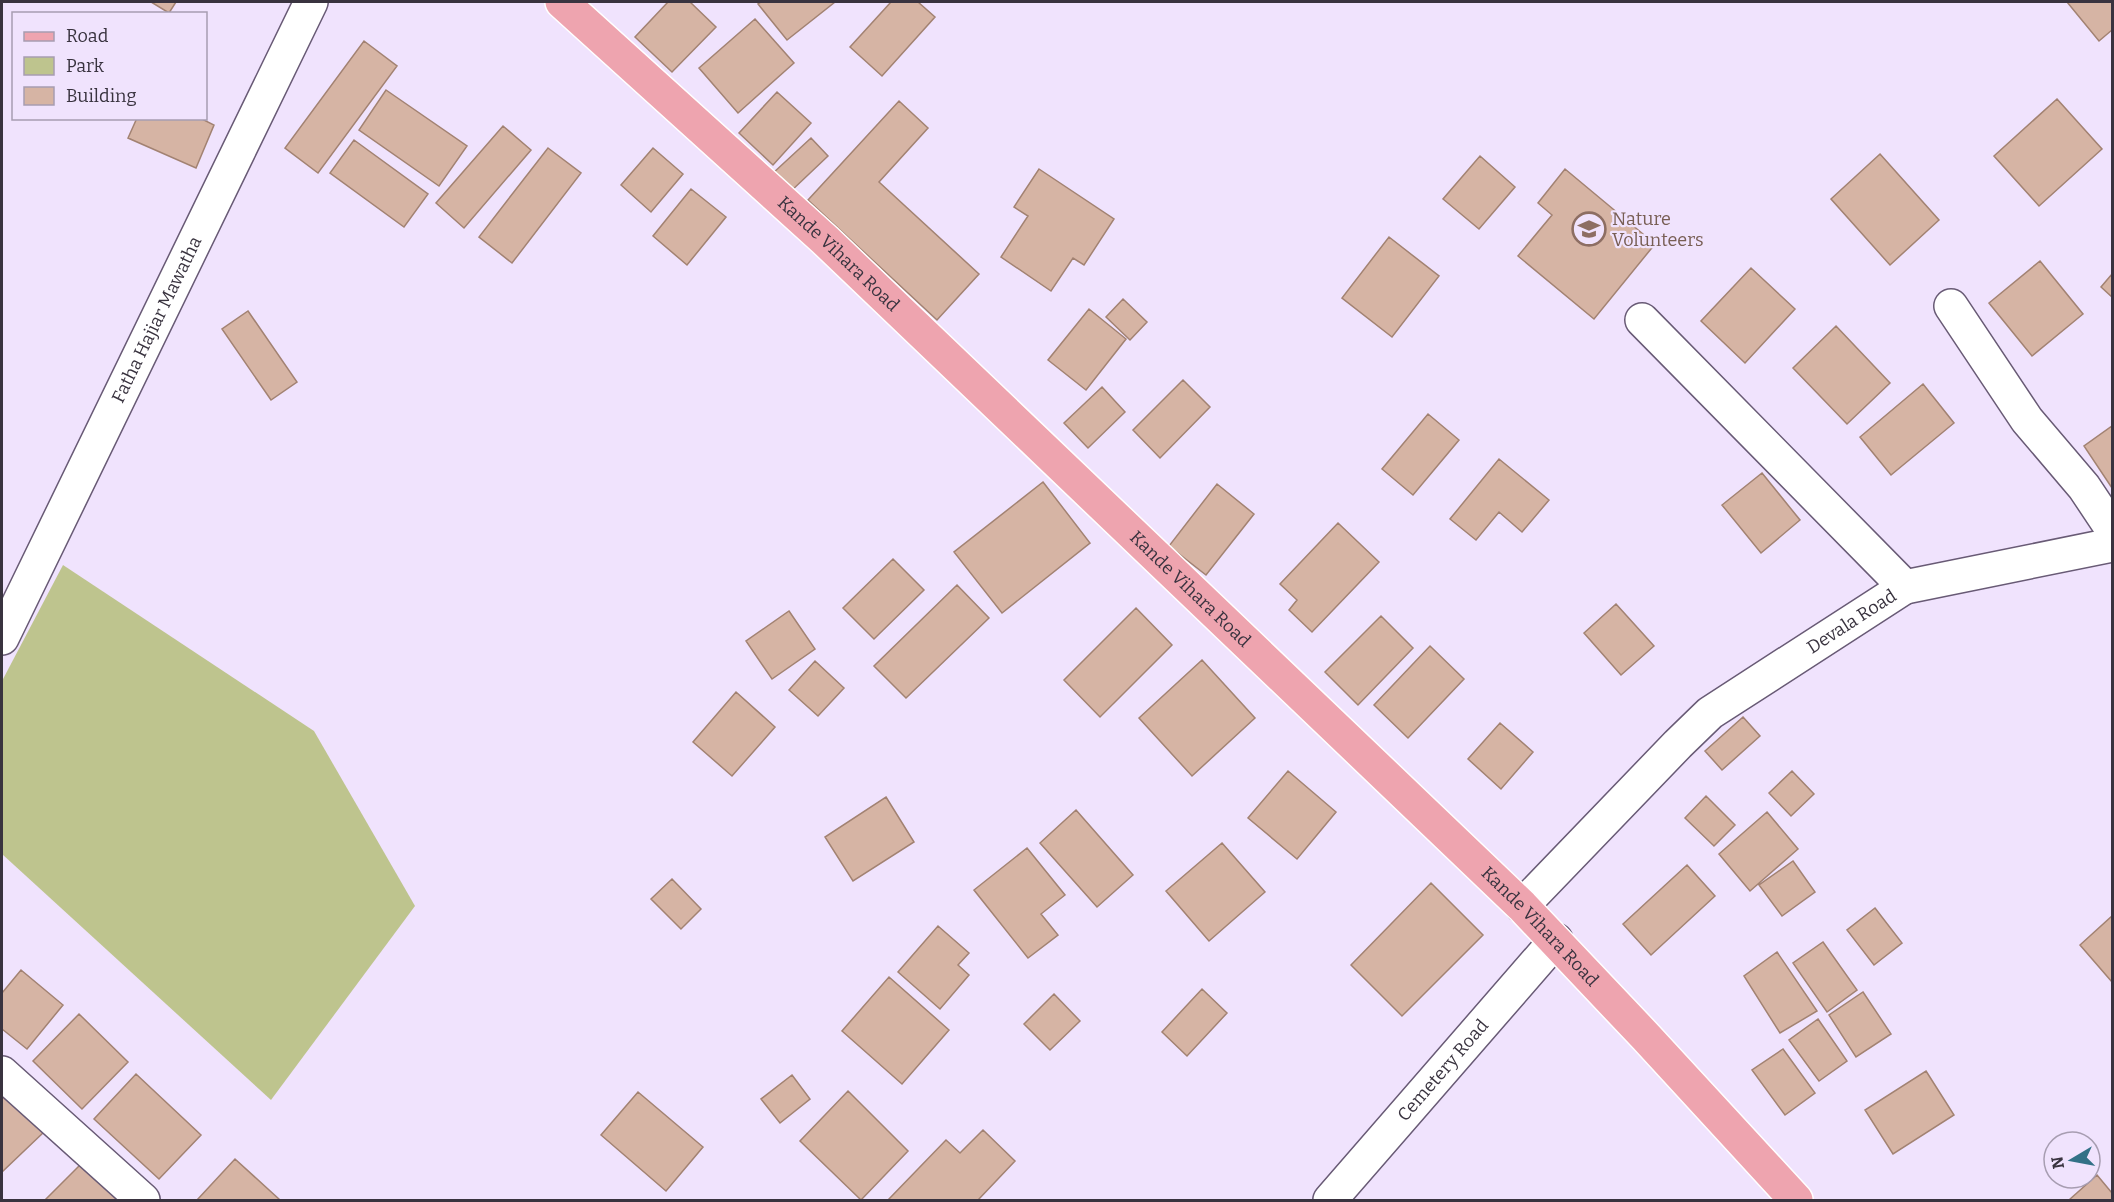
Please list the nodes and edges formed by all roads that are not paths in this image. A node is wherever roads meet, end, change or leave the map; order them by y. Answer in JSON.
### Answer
{"nodes":[{"id":1,"x":310,"y":2,"type":"edge"},
{"id":2,"x":562,"y":2,"type":"edge"},
{"id":3,"x":1951,"y":306,"type":"dead end"},
{"id":4,"x":1642,"y":320,"type":"dead end"},
{"id":5,"x":2112,"y":529,"type":"edge"},
{"id":6,"x":2112,"y":545,"type":"edge"},
{"id":7,"x":1905,"y":587,"type":"junction"},
{"id":8,"x":2,"y":638,"type":"edge"},
{"id":9,"x":1522,"y":906,"type":"junction"},
{"id":10,"x":1556,"y":940,"type":"junction"},
{"id":11,"x":2,"y":1073,"type":"edge"},
{"id":12,"x":143,"y":1200,"type":"edge"},
{"id":13,"x":1330,"y":1200,"type":"edge"},
{"id":14,"x":1796,"y":1200,"type":"edge"}],
"edges":[{"from":1,"to":8,"type":"street","name":"Fatha Hajiar Mawatha"},
{"from":2,"to":9,"type":"main road","name":"Kande Vihara Road"},
{"from":3,"to":5,"type":"street"},
{"from":4,"to":7,"type":"street","name":"Devala Road"},
{"from":6,"to":7,"type":"street"},
{"from":7,"to":9,"type":"street","name":"Devala Road"},
{"from":9,"to":10,"type":"main road","name":"Kande Vihara Road"},
{"from":10,"to":13,"type":"street","name":"Cemetery Road"},
{"from":10,"to":14,"type":"main road","name":"Kande Vihara Road"},
{"from":11,"to":12,"type":"street"}]}
